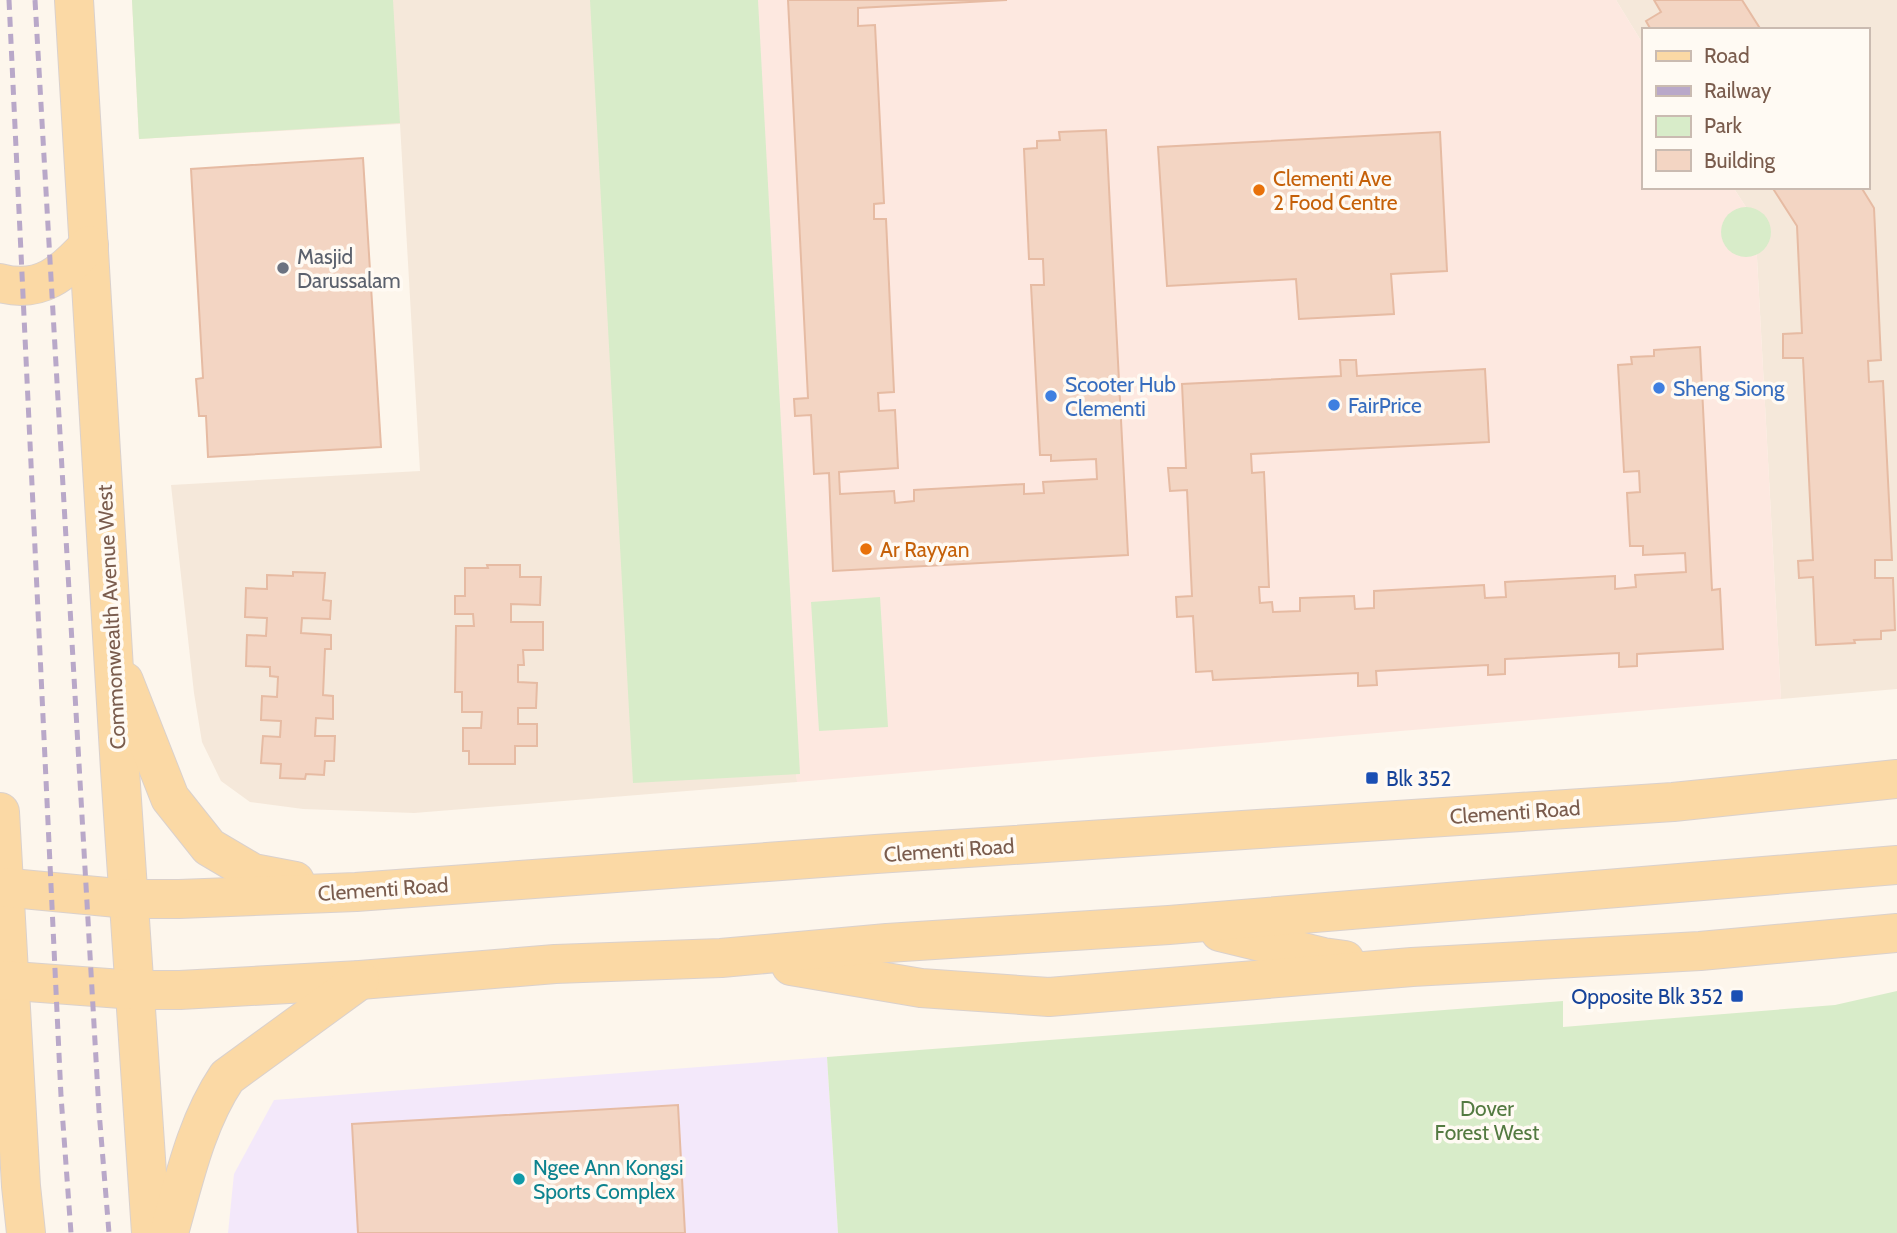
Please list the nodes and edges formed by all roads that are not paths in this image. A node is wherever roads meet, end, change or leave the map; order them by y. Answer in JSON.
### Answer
{"nodes":[{"id":1,"x":74,"y":0,"type":"edge"},
{"id":2,"x":89,"y":245,"type":"junction"},
{"id":3,"x":0,"y":283,"type":"edge"},
{"id":4,"x":113,"y":653,"type":"junction"},
{"id":5,"x":1897,"y":779,"type":"edge"},
{"id":6,"x":0,"y":812,"type":"edge"},
{"id":7,"x":1897,"y":864,"type":"edge"},
{"id":8,"x":2,"y":887,"type":"edge"},
{"id":9,"x":356,"y":892,"type":"junction"},
{"id":10,"x":128,"y":899,"type":"junction"},
{"id":11,"x":1169,"y":925,"type":"junction"},
{"id":12,"x":1897,"y":933,"type":"edge"},
{"id":13,"x":721,"y":958,"type":"junction"},
{"id":14,"x":1412,"y":967,"type":"junction"},
{"id":15,"x":5,"y":980,"type":"edge"},
{"id":16,"x":360,"y":980,"type":"junction"},
{"id":17,"x":135,"y":990,"type":"junction"},
{"id":18,"x":0,"y":1150,"type":"edge"},
{"id":19,"x":21,"y":1186,"type":"junction"},
{"id":20,"x":26,"y":1233,"type":"edge"},
{"id":21,"x":151,"y":1233,"type":"edge"},
{"id":22,"x":169,"y":1233,"type":"edge"}],
"edges":[{"from":1,"to":2,"type":"main road","name":"Commonwealth Avenue West"},
{"from":2,"to":3,"type":"main road"},
{"from":2,"to":4,"type":"main road","name":"Commonwealth Avenue West"},
{"from":4,"to":9,"type":"main road"},
{"from":4,"to":10,"type":"main road","name":"Commonwealth Avenue West"},
{"from":5,"to":9,"type":"main road","name":"Clementi Road"},
{"from":6,"to":8,"type":"main road"},
{"from":7,"to":11,"type":"main road"},
{"from":8,"to":10,"type":"main road","name":"Clementi Road"},
{"from":8,"to":15,"type":"main road"},
{"from":9,"to":10,"type":"main road","name":"Clementi Road"},
{"from":10,"to":17,"type":"main road","name":"Commonwealth Avenue West"},
{"from":11,"to":13,"type":"main road"},
{"from":11,"to":14,"type":"main road"},
{"from":12,"to":14,"type":"main road"},
{"from":13,"to":14,"type":"main road"},
{"from":13,"to":16,"type":"main road"},
{"from":15,"to":17,"type":"main road"},
{"from":15,"to":19,"type":"main road"},
{"from":16,"to":17,"type":"main road"},
{"from":16,"to":22,"type":"main road"},
{"from":17,"to":21,"type":"main road","name":"Commonwealth Avenue West"},
{"from":18,"to":19,"type":"main road"},
{"from":19,"to":20,"type":"main road"}]}
